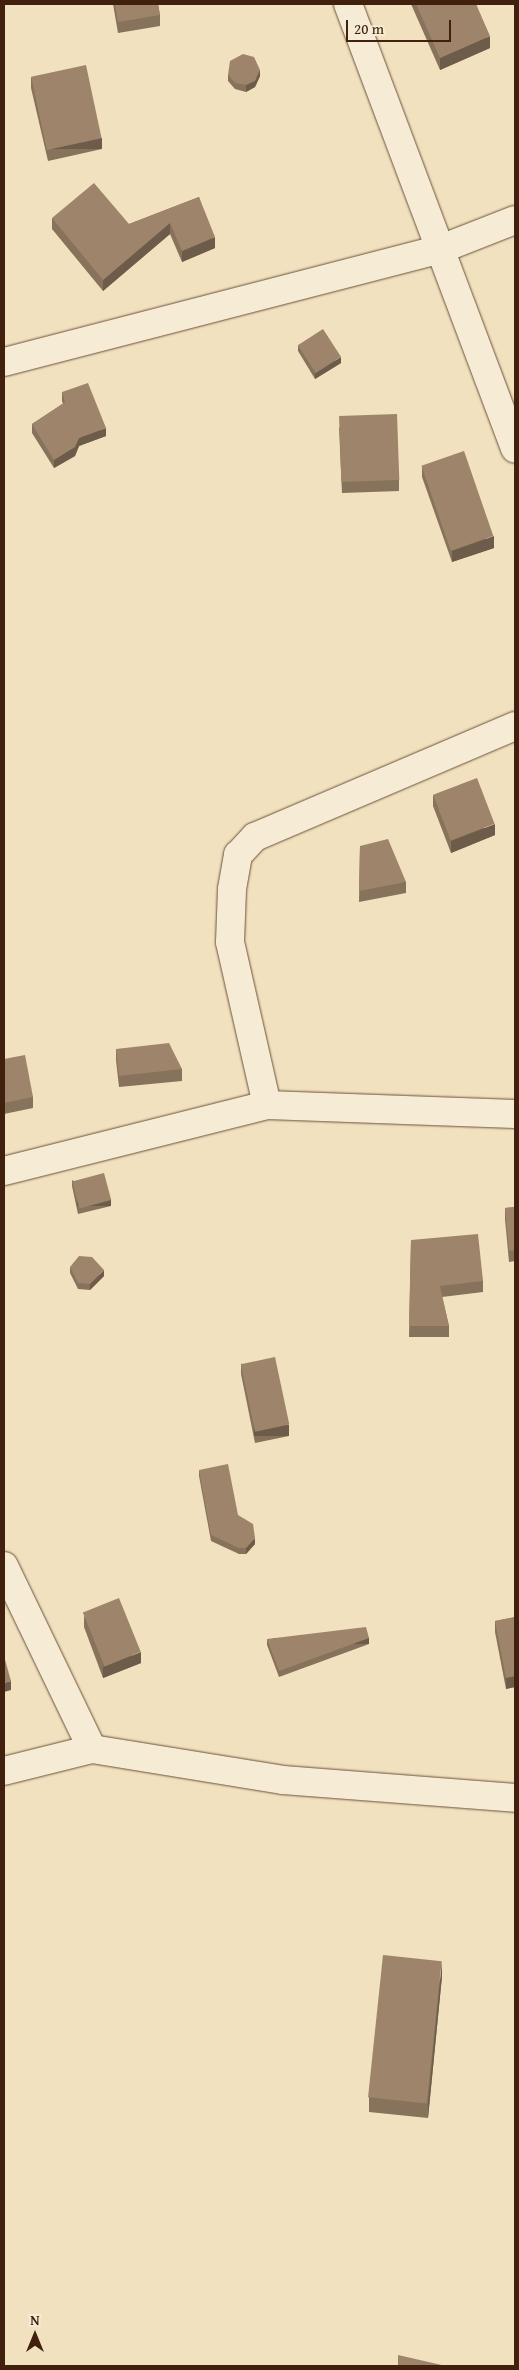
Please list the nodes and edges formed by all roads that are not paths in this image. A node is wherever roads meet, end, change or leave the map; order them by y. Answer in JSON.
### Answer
{"nodes":[{"id":1,"x":348,"y":4,"type":"edge"},
{"id":2,"x":515,"y":220,"type":"edge"},
{"id":3,"x":441,"y":249,"type":"junction"},
{"id":4,"x":4,"y":362,"type":"edge"},
{"id":5,"x":515,"y":449,"type":"edge"},
{"id":6,"x":515,"y":726,"type":"edge"},
{"id":7,"x":267,"y":1105,"type":"junction"},
{"id":8,"x":515,"y":1114,"type":"edge"},
{"id":9,"x":4,"y":1171,"type":"edge"},
{"id":10,"x":4,"y":1566,"type":"edge"},
{"id":11,"x":92,"y":1749,"type":"junction"},
{"id":12,"x":4,"y":1771,"type":"edge"},
{"id":13,"x":515,"y":1798,"type":"edge"}],
"edges":[{"from":1,"to":3,"type":"street"},
{"from":2,"to":3,"type":"street"},
{"from":3,"to":4,"type":"street"},
{"from":3,"to":5,"type":"street"},
{"from":6,"to":7,"type":"street"},
{"from":7,"to":8,"type":"street"},
{"from":7,"to":9,"type":"street"},
{"from":10,"to":11,"type":"street"},
{"from":11,"to":12,"type":"street"},
{"from":11,"to":13,"type":"street"}]}
